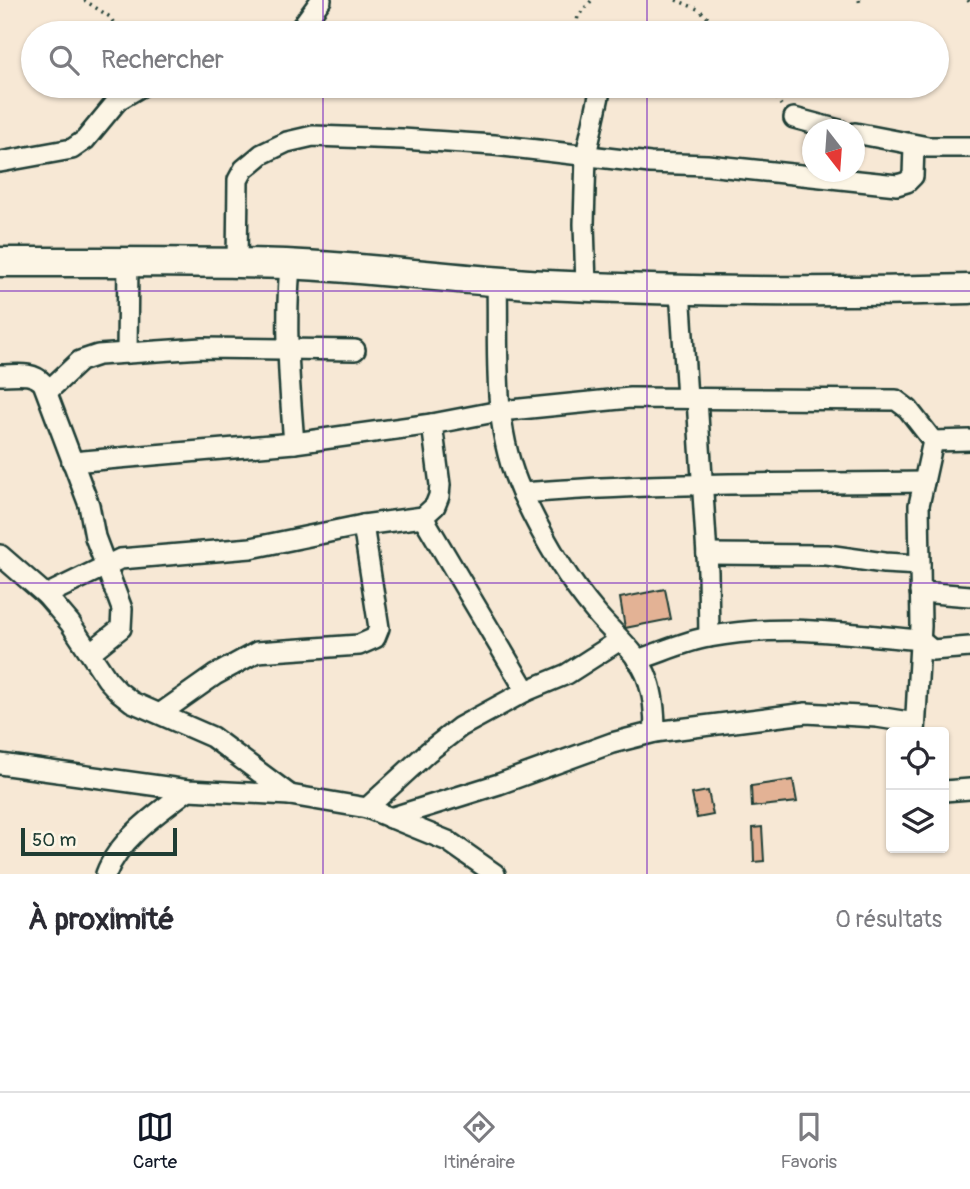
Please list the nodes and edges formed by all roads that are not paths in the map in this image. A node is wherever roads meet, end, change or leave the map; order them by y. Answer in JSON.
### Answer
{"nodes":[{"id":1,"x":321,"y":0,"type":"edge"},
{"id":2,"x":306,"y":21,"type":"edge"},
{"id":3,"x":121,"y":98,"type":"edge"},
{"id":4,"x":599,"y":98,"type":"edge"},
{"id":5,"x":794,"y":118,"type":"dead end"},
{"id":6,"x":802,"y":120,"type":"edge"},
{"id":7,"x":865,"y":135,"type":"edge"},
{"id":8,"x":914,"y":145,"type":"junction"},
{"id":9,"x":970,"y":148,"type":"edge"},
{"id":10,"x":586,"y":155,"type":"junction"},
{"id":11,"x":0,"y":162,"type":"edge"},
{"id":12,"x":0,"y":262,"type":"edge"},
{"id":13,"x":128,"y":262,"type":"junction"},
{"id":14,"x":237,"y":263,"type":"junction"},
{"id":15,"x":290,"y":265,"type":"junction"},
{"id":16,"x":497,"y":281,"type":"junction"},
{"id":17,"x":586,"y":285,"type":"junction"},
{"id":18,"x":680,"y":289,"type":"junction"},
{"id":19,"x":970,"y":289,"type":"edge"},
{"id":20,"x":286,"y":350,"type":"junction"},
{"id":21,"x":355,"y":350,"type":"dead end"},
{"id":22,"x":127,"y":353,"type":"junction"},
{"id":23,"x":0,"y":375,"type":"edge"},
{"id":24,"x":48,"y":391,"type":"junction"},
{"id":25,"x":692,"y":399,"type":"junction"},
{"id":26,"x":499,"y":411,"type":"junction"},
{"id":27,"x":432,"y":424,"type":"junction"},
{"id":28,"x":970,"y":440,"type":"edge"},
{"id":29,"x":933,"y":441,"type":"junction"},
{"id":30,"x":294,"y":443,"type":"junction"},
{"id":31,"x":72,"y":462,"type":"junction"},
{"id":32,"x":923,"y":482,"type":"junction"},
{"id":33,"x":702,"y":483,"type":"junction"},
{"id":34,"x":522,"y":492,"type":"junction"},
{"id":35,"x":423,"y":517,"type":"junction"},
{"id":36,"x":363,"y":525,"type":"junction"},
{"id":37,"x":706,"y":554,"type":"junction"},
{"id":38,"x":0,"y":555,"type":"edge"},
{"id":39,"x":920,"y":565,"type":"junction"},
{"id":40,"x":104,"y":566,"type":"junction"},
{"id":41,"x":920,"y":593,"type":"junction"},
{"id":42,"x":46,"y":595,"type":"junction"},
{"id":43,"x":970,"y":596,"type":"edge"},
{"id":44,"x":709,"y":637,"type":"junction"},
{"id":45,"x":620,"y":640,"type":"junction"},
{"id":46,"x":920,"y":640,"type":"junction"},
{"id":47,"x":970,"y":648,"type":"edge"},
{"id":48,"x":91,"y":653,"type":"junction"},
{"id":49,"x":637,"y":660,"type":"junction"},
{"id":50,"x":526,"y":691,"type":"junction"},
{"id":51,"x":161,"y":713,"type":"junction"},
{"id":52,"x":912,"y":727,"type":"edge"},
{"id":53,"x":915,"y":727,"type":"edge"},
{"id":54,"x":655,"y":732,"type":"junction"},
{"id":55,"x":0,"y":764,"type":"edge"},
{"id":56,"x":970,"y":789,"type":"edge"},
{"id":57,"x":188,"y":790,"type":"junction"},
{"id":58,"x":949,"y":791,"type":"edge"},
{"id":59,"x":290,"y":795,"type":"junction"},
{"id":60,"x":367,"y":808,"type":"junction"},
{"id":61,"x":390,"y":818,"type":"junction"},
{"id":62,"x":106,"y":874,"type":"edge"},
{"id":63,"x":495,"y":874,"type":"edge"}],
"edges":[{"from":1,"to":2,"type":"street"},
{"from":3,"to":11,"type":"street"},
{"from":4,"to":10,"type":"street"},
{"from":5,"to":6,"type":"street"},
{"from":7,"to":8,"type":"street"},
{"from":8,"to":9,"type":"street"},
{"from":8,"to":10,"type":"street"},
{"from":10,"to":14,"type":"street"},
{"from":10,"to":17,"type":"street"},
{"from":12,"to":13,"type":"street"},
{"from":13,"to":14,"type":"street"},
{"from":13,"to":22,"type":"street"},
{"from":14,"to":15,"type":"street"},
{"from":15,"to":16,"type":"street"},
{"from":15,"to":20,"type":"street"},
{"from":16,"to":17,"type":"street"},
{"from":16,"to":26,"type":"street"},
{"from":17,"to":18,"type":"street"},
{"from":18,"to":19,"type":"street"},
{"from":18,"to":25,"type":"street"},
{"from":20,"to":21,"type":"street"},
{"from":20,"to":22,"type":"street"},
{"from":20,"to":30,"type":"street"},
{"from":22,"to":24,"type":"street"},
{"from":23,"to":24,"type":"street"},
{"from":24,"to":31,"type":"street"},
{"from":25,"to":26,"type":"street"},
{"from":25,"to":29,"type":"street"},
{"from":25,"to":33,"type":"street"},
{"from":26,"to":27,"type":"street"},
{"from":26,"to":34,"type":"street"},
{"from":27,"to":30,"type":"street"},
{"from":27,"to":35,"type":"street"},
{"from":28,"to":29,"type":"street"},
{"from":29,"to":32,"type":"street"},
{"from":30,"to":31,"type":"street"},
{"from":31,"to":40,"type":"street"},
{"from":32,"to":33,"type":"street"},
{"from":32,"to":39,"type":"street"},
{"from":33,"to":34,"type":"street"},
{"from":33,"to":37,"type":"street"},
{"from":34,"to":45,"type":"street"},
{"from":35,"to":36,"type":"street"},
{"from":35,"to":50,"type":"street"},
{"from":36,"to":40,"type":"street"},
{"from":36,"to":51,"type":"street"},
{"from":37,"to":39,"type":"street"},
{"from":37,"to":44,"type":"street"},
{"from":38,"to":42,"type":"street"},
{"from":39,"to":41,"type":"street"},
{"from":40,"to":42,"type":"street"},
{"from":40,"to":48,"type":"street"},
{"from":41,"to":43,"type":"street"},
{"from":41,"to":46,"type":"street"},
{"from":42,"to":48,"type":"street"},
{"from":44,"to":46,"type":"street"},
{"from":44,"to":49,"type":"street"},
{"from":45,"to":49,"type":"street"},
{"from":45,"to":50,"type":"street"},
{"from":46,"to":47,"type":"street"},
{"from":46,"to":53,"type":"street"},
{"from":48,"to":51,"type":"street"},
{"from":49,"to":54,"type":"street"},
{"from":50,"to":60,"type":"street"},
{"from":51,"to":59,"type":"street"},
{"from":52,"to":54,"type":"street"},
{"from":54,"to":61,"type":"street"},
{"from":55,"to":57,"type":"street"},
{"from":56,"to":58,"type":"street"},
{"from":57,"to":59,"type":"street"},
{"from":57,"to":62,"type":"street"},
{"from":59,"to":60,"type":"street"},
{"from":60,"to":61,"type":"street"},
{"from":61,"to":63,"type":"street"}]}
